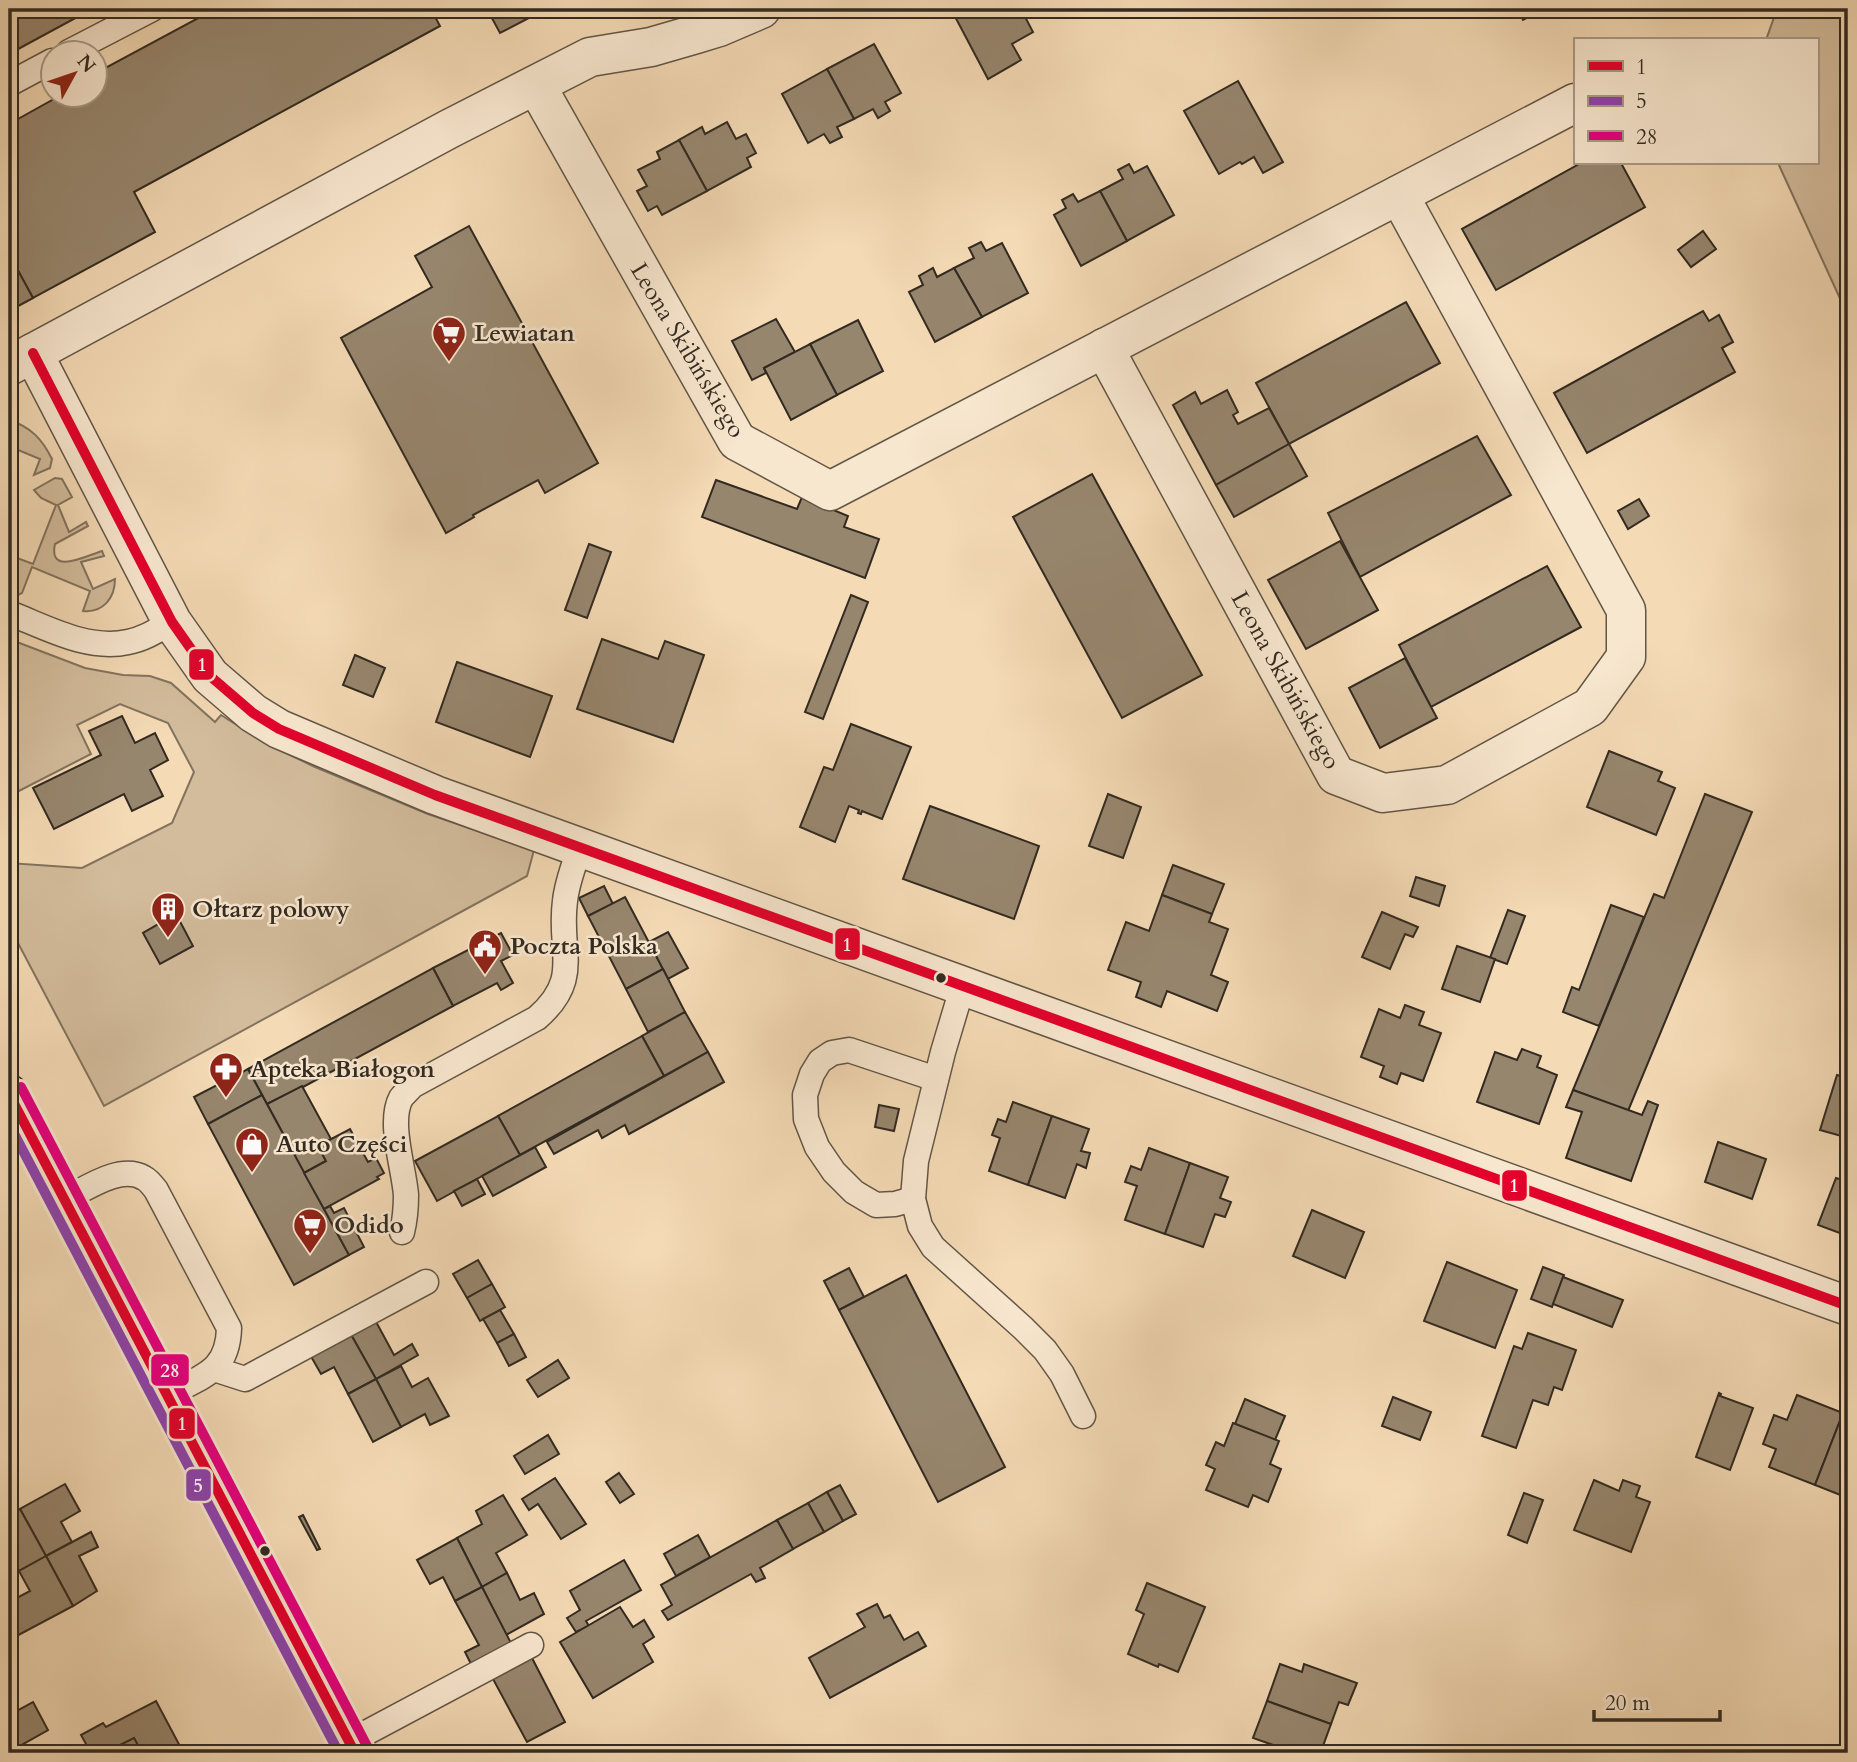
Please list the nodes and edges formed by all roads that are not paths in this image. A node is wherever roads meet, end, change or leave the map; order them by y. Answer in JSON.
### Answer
{"nodes":[{"id":1,"x":152,"y":9,"type":"edge"},
{"id":2,"x":761,"y":9,"type":"edge"},
{"id":3,"x":96,"y":38,"type":"edge"},
{"id":4,"x":38,"y":68,"type":"edge"},
{"id":5,"x":9,"y":84,"type":"edge"},
{"id":6,"x":536,"y":85,"type":"junction"},
{"id":7,"x":1574,"y":104,"type":"edge"},
{"id":8,"x":1399,"y":195,"type":"junction"},
{"id":9,"x":1104,"y":348,"type":"junction"},
{"id":10,"x":21,"y":359,"type":"edge"},
{"id":11,"x":9,"y":613,"type":"edge"},
{"id":12,"x":172,"y":622,"type":"junction"},
{"id":13,"x":580,"y":847,"type":"junction"},
{"id":14,"x":963,"y":985,"type":"junction"},
{"id":15,"x":936,"y":1079,"type":"junction"},
{"id":16,"x":9,"y":1094,"type":"edge"},
{"id":17,"x":65,"y":1199,"type":"junction"},
{"id":18,"x":913,"y":1199,"type":"junction"},
{"id":19,"x":402,"y":1233,"type":"dead end"},
{"id":20,"x":426,"y":1282,"type":"dead end"},
{"id":21,"x":1848,"y":1306,"type":"edge"},
{"id":22,"x":214,"y":1369,"type":"junction"},
{"id":23,"x":168,"y":1395,"type":"junction"},
{"id":24,"x":1083,"y":1416,"type":"dead end"},
{"id":25,"x":531,"y":1645,"type":"dead end"},
{"id":26,"x":352,"y":1748,"type":"edge"}],
"edges":[{"from":1,"to":3,"type":"lane"},
{"from":2,"to":6,"type":"street"},
{"from":4,"to":5,"type":"lane"},
{"from":6,"to":9,"type":"street","name":"Leona Skibińskiego"},
{"from":6,"to":10,"type":"street"},
{"from":7,"to":8,"type":"street","name":"Leona Skibińskiego"},
{"from":8,"to":9,"type":"street","name":"Leona Skibińskiego"},
{"from":8,"to":9,"type":"street","name":"Leona Skibińskiego"},
{"from":10,"to":12,"type":"street"},
{"from":11,"to":12,"type":"lane"},
{"from":12,"to":13,"type":"street"},
{"from":13,"to":14,"type":"street"},
{"from":13,"to":19,"type":"lane"},
{"from":14,"to":15,"type":"lane"},
{"from":14,"to":21,"type":"street"},
{"from":15,"to":18,"type":"lane"},
{"from":15,"to":18,"type":"lane"},
{"from":16,"to":17,"type":"street"},
{"from":17,"to":22,"type":"lane"},
{"from":17,"to":23,"type":"street"},
{"from":18,"to":24,"type":"lane"},
{"from":20,"to":22,"type":"lane"},
{"from":22,"to":23,"type":"lane"},
{"from":23,"to":26,"type":"street"},
{"from":25,"to":26,"type":"lane"}]}
